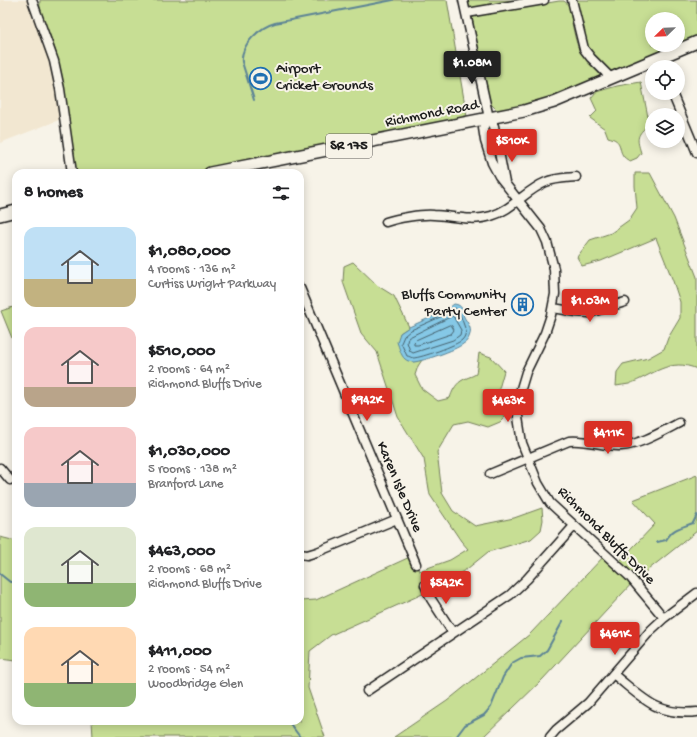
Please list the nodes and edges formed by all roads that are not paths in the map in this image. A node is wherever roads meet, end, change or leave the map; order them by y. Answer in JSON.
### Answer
{"nodes":[{"id":1,"x":32,"y":0,"type":"edge"},
{"id":2,"x":463,"y":0,"type":"edge"},
{"id":3,"x":544,"y":0,"type":"edge"},
{"id":4,"x":572,"y":0,"type":"edge"},
{"id":5,"x":467,"y":13,"type":"junction"},
{"id":6,"x":697,"y":42,"type":"edge"},
{"id":7,"x":664,"y":60,"type":"edge"},
{"id":8,"x":645,"y":67,"type":"edge"},
{"id":9,"x":611,"y":78,"type":"junction"},
{"id":10,"x":675,"y":100,"type":"edge"},
{"id":11,"x":488,"y":118,"type":"junction"},
{"id":12,"x":697,"y":153,"type":"edge"},
{"id":13,"x":71,"y":169,"type":"edge"},
{"id":14,"x":250,"y":169,"type":"edge"},
{"id":15,"x":576,"y":177,"type":"dead end"},
{"id":16,"x":519,"y":200,"type":"junction"},
{"id":17,"x":12,"y":212,"type":"edge"},
{"id":18,"x":0,"y":215,"type":"edge"},
{"id":19,"x":386,"y":222,"type":"dead end"},
{"id":20,"x":304,"y":298,"type":"edge"},
{"id":21,"x":625,"y":302,"type":"dead end"},
{"id":22,"x":553,"y":308,"type":"junction"},
{"id":23,"x":679,"y":423,"type":"dead end"},
{"id":24,"x":528,"y":457,"type":"junction"},
{"id":25,"x":0,"y":468,"type":"edge"},
{"id":26,"x":490,"y":474,"type":"dead end"},
{"id":27,"x":10,"y":480,"type":"dead end"},
{"id":28,"x":397,"y":519,"type":"junction"},
{"id":29,"x":574,"y":526,"type":"junction"},
{"id":30,"x":304,"y":555,"type":"edge"},
{"id":31,"x":416,"y":564,"type":"dead end"},
{"id":32,"x":425,"y":585,"type":"dead end"},
{"id":33,"x":697,"y":593,"type":"edge"},
{"id":34,"x":664,"y":618,"type":"junction"},
{"id":35,"x":453,"y":633,"type":"junction"},
{"id":36,"x":613,"y":674,"type":"junction"},
{"id":37,"x":367,"y":691,"type":"dead end"},
{"id":38,"x":697,"y":712,"type":"edge"},
{"id":39,"x":550,"y":737,"type":"edge"}],
"edges":[{"from":1,"to":13,"type":"street"},
{"from":2,"to":5,"type":"street"},
{"from":3,"to":5,"type":"street"},
{"from":4,"to":9,"type":"street"},
{"from":5,"to":11,"type":"street"},
{"from":6,"to":7,"type":"main road","name":"Richmond Road","number":"SR 175"},
{"from":8,"to":9,"type":"main road","name":"Richmond Road","number":"SR 175"},
{"from":9,"to":11,"type":"main road","name":"Richmond Road","number":"SR 175"},
{"from":10,"to":12,"type":"street"},
{"from":11,"to":14,"type":"main road","name":"Richmond Road","number":"SR 175"},
{"from":11,"to":16,"type":"street","name":"Richmond Bluffs Drive"},
{"from":15,"to":16,"type":"street"},
{"from":16,"to":19,"type":"street"},
{"from":16,"to":22,"type":"street","name":"Richmond Bluffs Drive"},
{"from":17,"to":18,"type":"main road"},
{"from":20,"to":28,"type":"street","name":"Karen Isle Drive"},
{"from":21,"to":22,"type":"street"},
{"from":22,"to":24,"type":"street","name":"Richmond Bluffs Drive"},
{"from":23,"to":24,"type":"street"},
{"from":24,"to":26,"type":"street"},
{"from":24,"to":29,"type":"street","name":"Richmond Bluffs Drive"},
{"from":25,"to":27,"type":"street"},
{"from":28,"to":30,"type":"street"},
{"from":28,"to":31,"type":"street","name":"Karen Isle Drive"},
{"from":29,"to":34,"type":"street","name":"Richmond Bluffs Drive"},
{"from":29,"to":35,"type":"street"},
{"from":32,"to":35,"type":"street"},
{"from":33,"to":34,"type":"street"},
{"from":34,"to":36,"type":"street"},
{"from":35,"to":37,"type":"street"},
{"from":36,"to":38,"type":"street"},
{"from":36,"to":39,"type":"street"}]}
